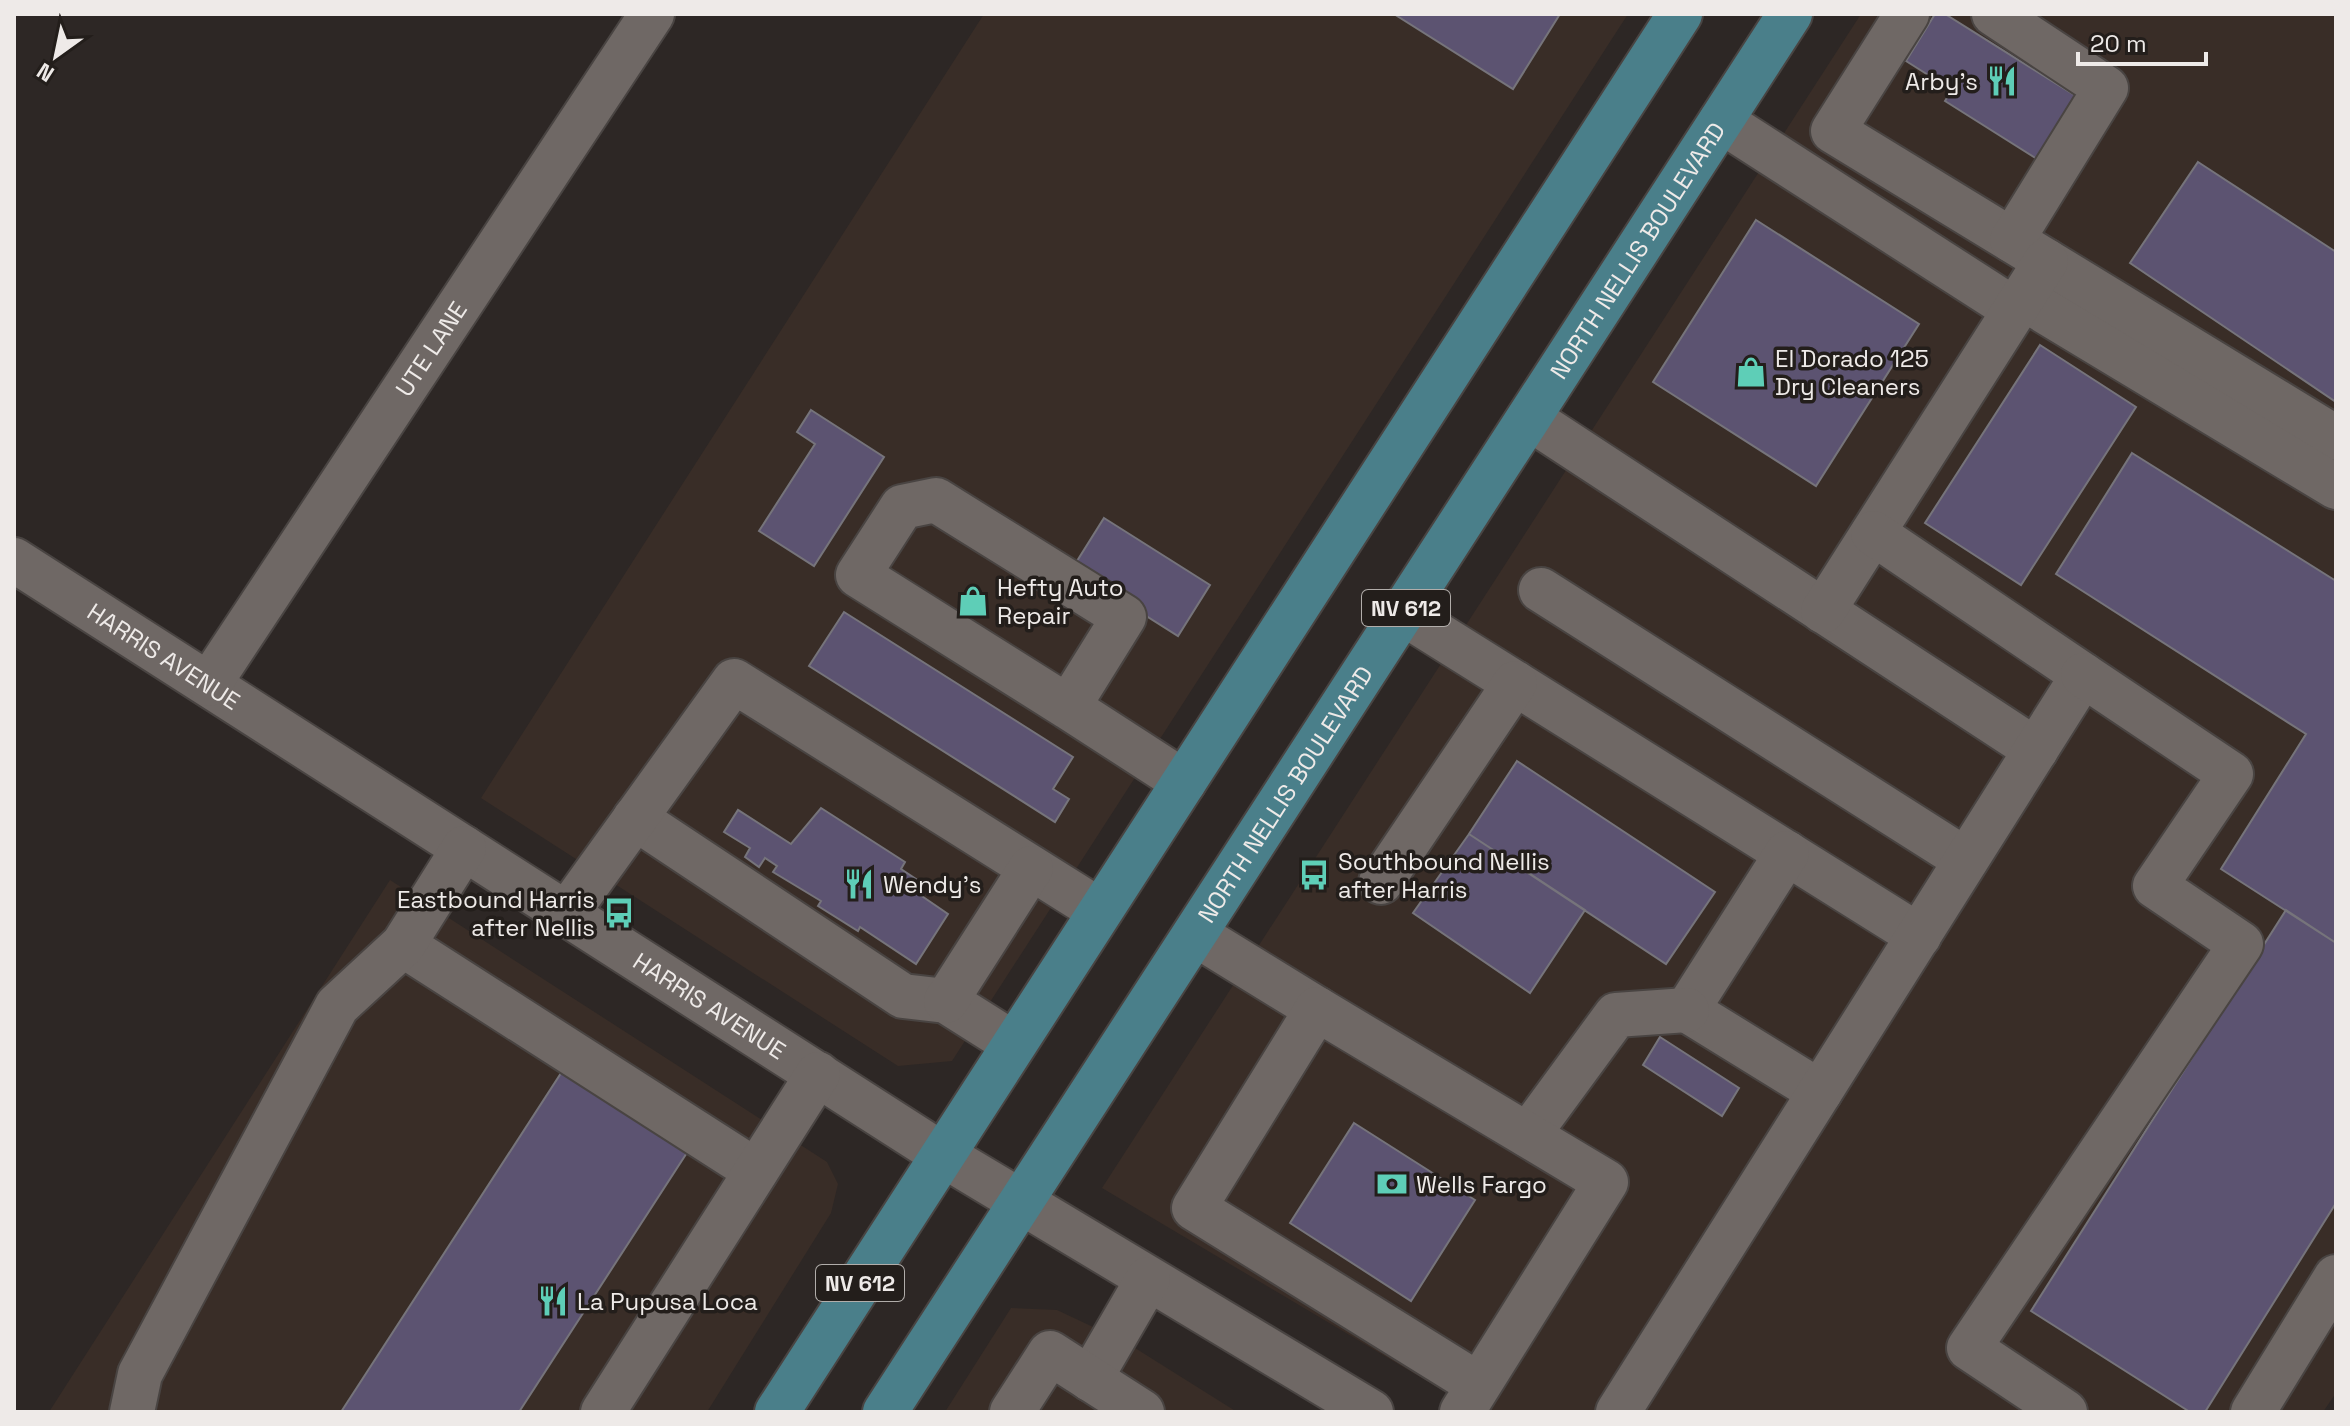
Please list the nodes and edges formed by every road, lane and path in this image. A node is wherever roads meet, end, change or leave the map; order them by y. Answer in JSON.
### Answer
{"nodes":[{"id":1,"x":652,"y":14,"type":"edge"},
{"id":2,"x":1790,"y":14,"type":"edge"},
{"id":3,"x":1907,"y":14,"type":"edge"},
{"id":4,"x":1994,"y":14,"type":"edge"},
{"id":5,"x":1673,"y":16,"type":"edge"},
{"id":6,"x":1721,"y":121,"type":"junction"},
{"id":7,"x":2029,"y":251,"type":"junction"},
{"id":8,"x":2019,"y":304,"type":"junction"},
{"id":9,"x":1529,"y":418,"type":"junction"},
{"id":10,"x":2336,"y":438,"type":"edge"},
{"id":11,"x":2336,"y":487,"type":"edge"},
{"id":12,"x":1873,"y":533,"type":"junction"},
{"id":13,"x":14,"y":560,"type":"edge"},
{"id":14,"x":1541,"y":590,"type":"dead end"},
{"id":15,"x":1823,"y":611,"type":"junction"},
{"id":16,"x":1403,"y":613,"type":"junction"},
{"id":17,"x":2083,"y":675,"type":"junction"},
{"id":18,"x":1515,"y":683,"type":"junction"},
{"id":19,"x":209,"y":684,"type":"junction"},
{"id":20,"x":1068,"y":707,"type":"junction"},
{"id":21,"x":2036,"y":750,"type":"junction"},
{"id":22,"x":1184,"y":782,"type":"junction"},
{"id":23,"x":635,"y":818,"type":"junction"},
{"id":24,"x":464,"y":848,"type":"junction"},
{"id":25,"x":1787,"y":853,"type":"junction"},
{"id":26,"x":1966,"y":860,"type":"junction"},
{"id":27,"x":1031,"y":868,"type":"junction"},
{"id":28,"x":1381,"y":882,"type":"dead end"},
{"id":29,"x":1100,"y":911,"type":"junction"},
{"id":30,"x":567,"y":913,"type":"junction"},
{"id":31,"x":1195,"y":934,"type":"junction"},
{"id":32,"x":1919,"y":936,"type":"junction"},
{"id":33,"x":403,"y":945,"type":"junction"},
{"id":34,"x":946,"y":1001,"type":"junction"},
{"id":35,"x":1317,"y":1009,"type":"junction"},
{"id":36,"x":1687,"y":1010,"type":"junction"},
{"id":37,"x":1014,"y":1044,"type":"junction"},
{"id":38,"x":818,"y":1074,"type":"junction"},
{"id":39,"x":1820,"y":1092,"type":"junction"},
{"id":40,"x":1528,"y":1135,"type":"junction"},
{"id":41,"x":943,"y":1155,"type":"junction"},
{"id":42,"x":756,"y":1171,"type":"junction"},
{"id":43,"x":1021,"y":1202,"type":"junction"},
{"id":44,"x":2336,"y":1277,"type":"edge"},
{"id":45,"x":1148,"y":1279,"type":"junction"},
{"id":46,"x":1090,"y":1379,"type":"junction"},
{"id":47,"x":1471,"y":1398,"type":"edge"},
{"id":48,"x":132,"y":1412,"type":"edge"},
{"id":49,"x":603,"y":1412,"type":"edge"},
{"id":50,"x":777,"y":1412,"type":"edge"},
{"id":51,"x":885,"y":1412,"type":"edge"},
{"id":52,"x":1012,"y":1412,"type":"edge"},
{"id":53,"x":1142,"y":1412,"type":"edge"},
{"id":54,"x":1371,"y":1412,"type":"edge"},
{"id":55,"x":1618,"y":1412,"type":"edge"},
{"id":56,"x":2065,"y":1412,"type":"edge"},
{"id":57,"x":2253,"y":1412,"type":"edge"}],
"edges":[{"from":1,"to":19,"type":"street","name":"UTE LANE"},
{"from":2,"to":6,"type":"main road","name":"NORTH NELLIS BOULEVARD","number":"NV 612"},
{"from":3,"to":7,"type":"street"},
{"from":4,"to":7,"type":"street"},
{"from":5,"to":22,"type":"main road","number":"NV 612"},
{"from":6,"to":8,"type":"street"},
{"from":6,"to":9,"type":"main road","name":"NORTH NELLIS BOULEVARD","number":"NV 612"},
{"from":7,"to":8,"type":"street"},
{"from":7,"to":10,"type":"street"},
{"from":8,"to":11,"type":"street"},
{"from":8,"to":12,"type":"street"},
{"from":9,"to":15,"type":"street"},
{"from":9,"to":16,"type":"main road","name":"NORTH NELLIS BOULEVARD","number":"NV 612"},
{"from":12,"to":15,"type":"street"},
{"from":12,"to":17,"type":"street"},
{"from":13,"to":19,"type":"street","name":"HARRIS AVENUE"},
{"from":14,"to":26,"type":"street"},
{"from":15,"to":21,"type":"street"},
{"from":16,"to":18,"type":"street"},
{"from":16,"to":31,"type":"main road","name":"NORTH NELLIS BOULEVARD","number":"NV 612"},
{"from":17,"to":21,"type":"street"},
{"from":17,"to":56,"type":"street"},
{"from":18,"to":25,"type":"street"},
{"from":18,"to":28,"type":"street"},
{"from":19,"to":24,"type":"street","name":"HARRIS AVENUE"},
{"from":20,"to":20,"type":"street"},
{"from":20,"to":22,"type":"street"},
{"from":21,"to":26,"type":"street"},
{"from":22,"to":29,"type":"main road","number":"NV 612"},
{"from":23,"to":27,"type":"street"},
{"from":23,"to":30,"type":"street"},
{"from":23,"to":34,"type":"street"},
{"from":24,"to":30,"type":"street","name":"HARRIS AVENUE"},
{"from":24,"to":33,"type":"street"},
{"from":25,"to":32,"type":"street"},
{"from":25,"to":36,"type":"street"},
{"from":26,"to":32,"type":"street"},
{"from":27,"to":29,"type":"street"},
{"from":27,"to":34,"type":"street"},
{"from":29,"to":37,"type":"main road","number":"NV 612"},
{"from":30,"to":38,"type":"street","name":"HARRIS AVENUE"},
{"from":31,"to":35,"type":"street"},
{"from":31,"to":43,"type":"main road","name":"NORTH NELLIS BOULEVARD","number":"NV 612"},
{"from":32,"to":39,"type":"street"},
{"from":33,"to":42,"type":"street"},
{"from":33,"to":48,"type":"street"},
{"from":34,"to":37,"type":"street"},
{"from":35,"to":40,"type":"street"},
{"from":35,"to":47,"type":"street"},
{"from":36,"to":39,"type":"street"},
{"from":36,"to":40,"type":"street"},
{"from":37,"to":41,"type":"main road","number":"NV 612"},
{"from":38,"to":41,"type":"street","name":"HARRIS AVENUE"},
{"from":38,"to":42,"type":"street"},
{"from":39,"to":55,"type":"street"},
{"from":40,"to":47,"type":"street"},
{"from":41,"to":43,"type":"street","name":"HARRIS AVENUE"},
{"from":41,"to":50,"type":"main road","number":"NV 612"},
{"from":42,"to":49,"type":"street"},
{"from":43,"to":45,"type":"street","name":"HARRIS AVENUE"},
{"from":43,"to":51,"type":"main road","name":"NORTH NELLIS BOULEVARD","number":"NV 612"},
{"from":44,"to":57,"type":"street"},
{"from":45,"to":46,"type":"street"},
{"from":45,"to":54,"type":"street","name":"HARRIS AVENUE"},
{"from":46,"to":52,"type":"street"},
{"from":46,"to":53,"type":"street"}]}
